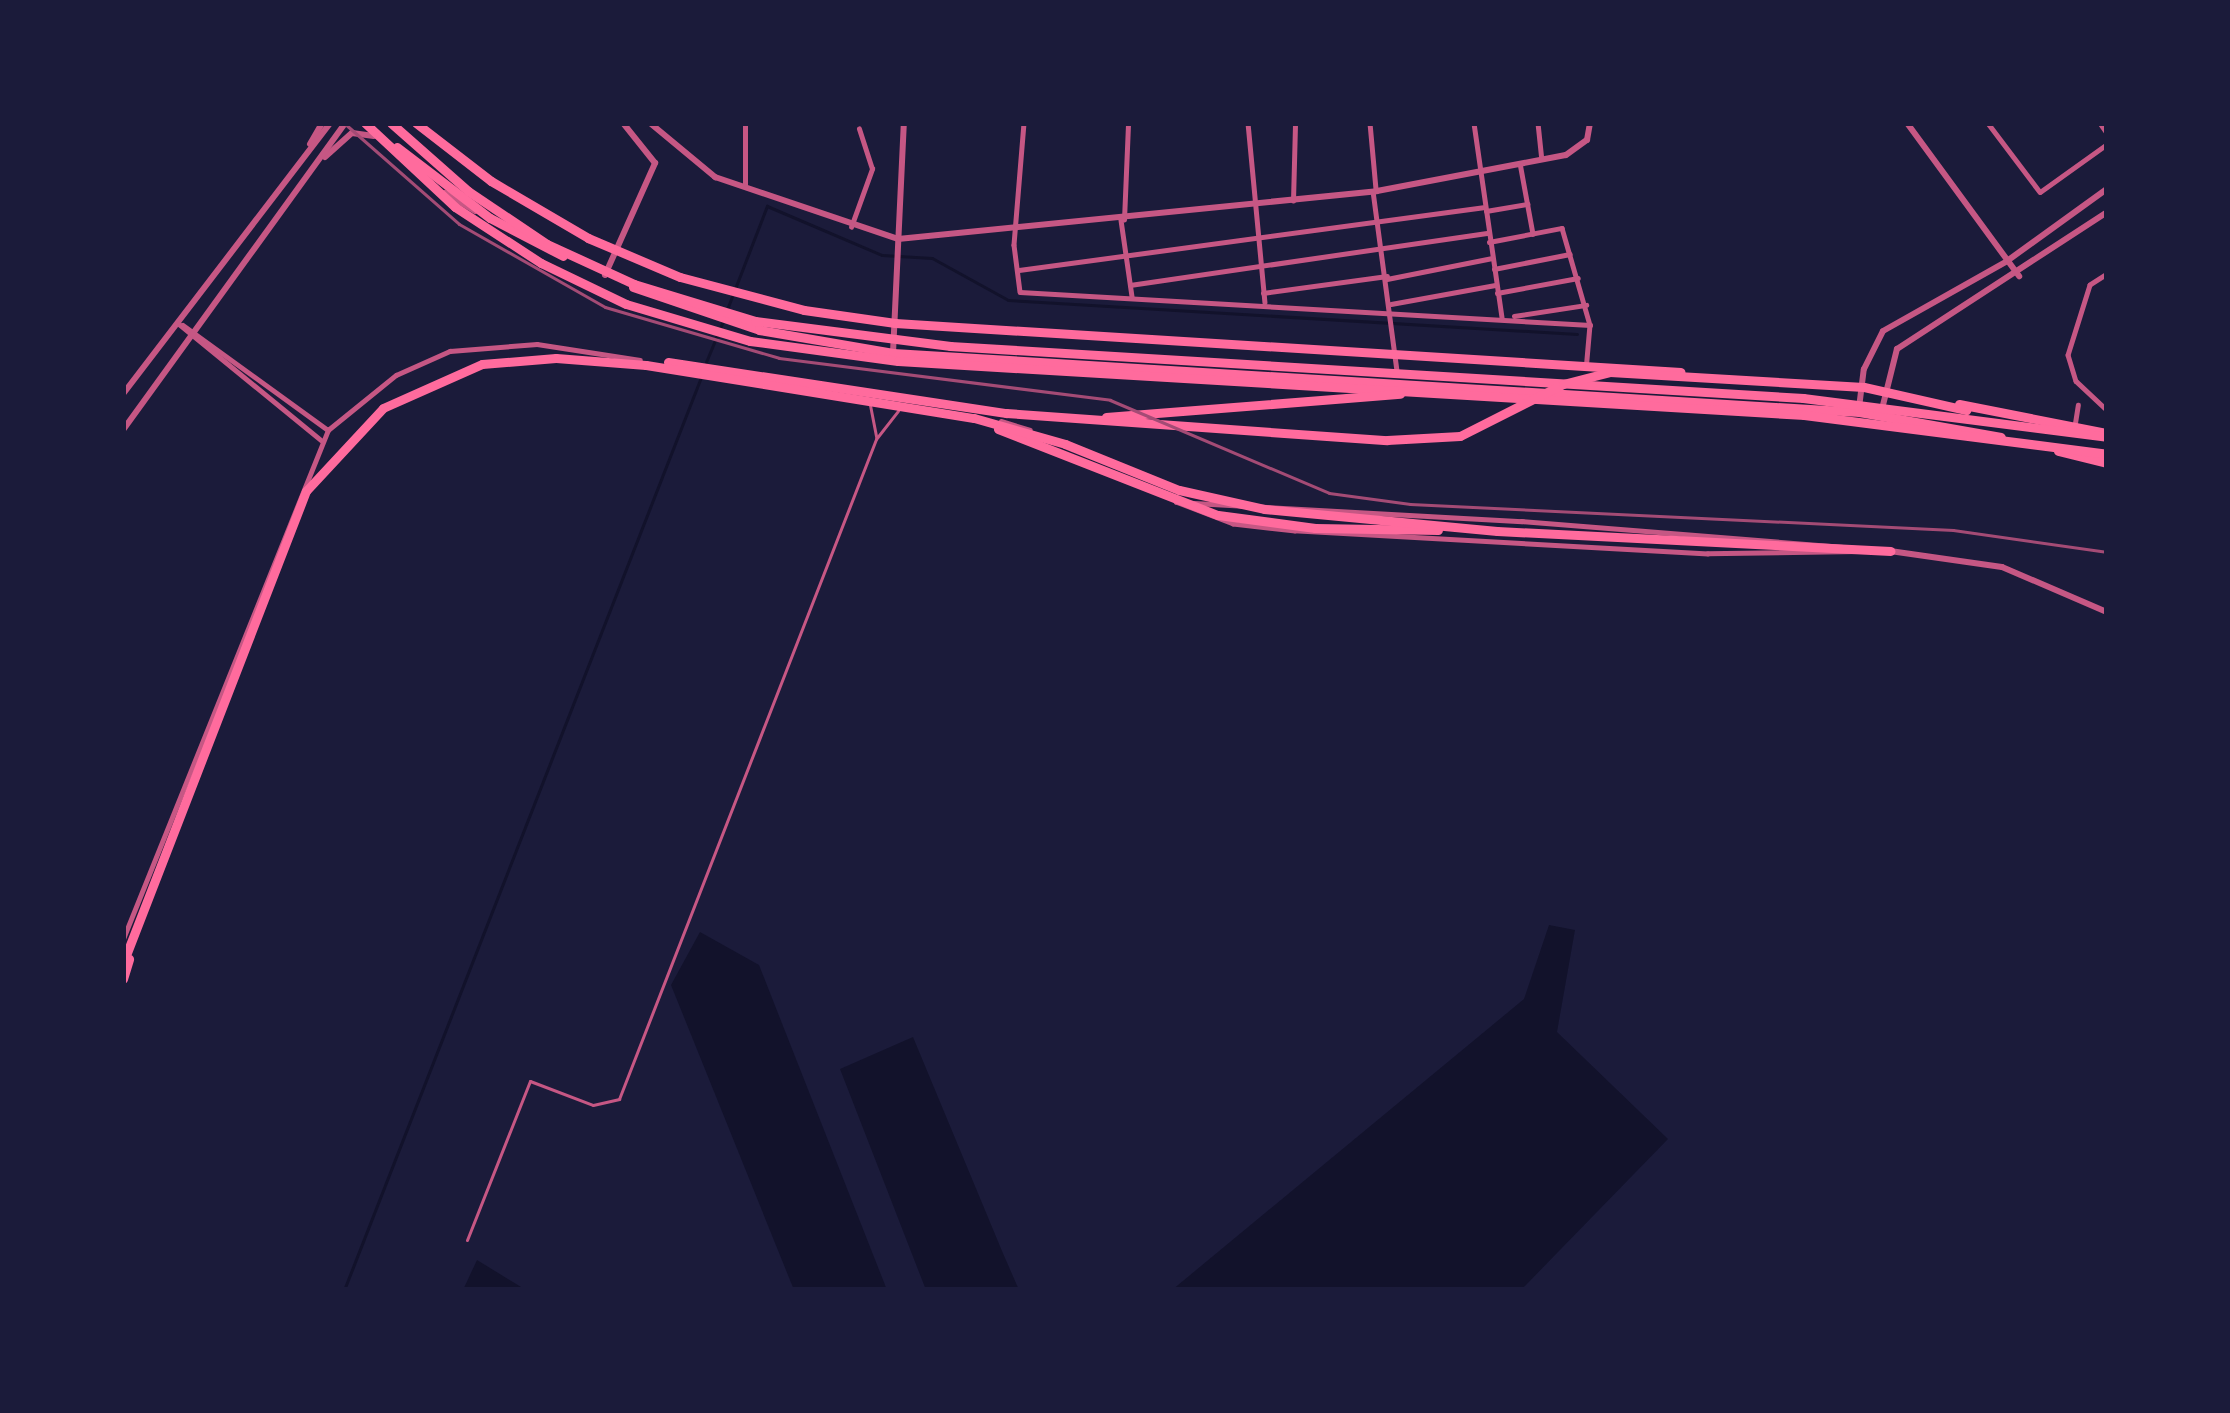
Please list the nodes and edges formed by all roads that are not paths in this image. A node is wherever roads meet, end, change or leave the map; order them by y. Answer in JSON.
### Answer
{"nodes":[{"id":1,"x":326,"y":123,"type":"edge"},
{"id":2,"x":345,"y":123,"type":"edge"},
{"id":3,"x":368,"y":123,"type":"edge"},
{"id":4,"x":391,"y":123,"type":"edge"},
{"id":5,"x":416,"y":123,"type":"edge"},
{"id":6,"x":623,"y":123,"type":"edge"},
{"id":7,"x":650,"y":123,"type":"edge"},
{"id":8,"x":745,"y":123,"type":"edge"},
{"id":9,"x":904,"y":123,"type":"edge"},
{"id":10,"x":1024,"y":123,"type":"edge"},
{"id":11,"x":1067,"y":123,"type":"edge"},
{"id":12,"x":1211,"y":123,"type":"edge"},
{"id":13,"x":1248,"y":123,"type":"edge"},
{"id":14,"x":1295,"y":123,"type":"edge"},
{"id":15,"x":1370,"y":123,"type":"edge"},
{"id":16,"x":1474,"y":123,"type":"edge"},
{"id":17,"x":1538,"y":123,"type":"edge"},
{"id":18,"x":1590,"y":123,"type":"edge"},
{"id":19,"x":1907,"y":123,"type":"edge"},
{"id":20,"x":1988,"y":123,"type":"edge"},
{"id":21,"x":2100,"y":123,"type":"edge"},
{"id":22,"x":1128,"y":125,"type":"edge"},
{"id":23,"x":859,"y":129,"type":"dead end"},
{"id":24,"x":2107,"y":133,"type":"edge"},
{"id":25,"x":2107,"y":144,"type":"edge"},
{"id":26,"x":1542,"y":159,"type":"junction"},
{"id":27,"x":1520,"y":164,"type":"junction"},
{"id":28,"x":1479,"y":171,"type":"junction"},
{"id":29,"x":311,"y":173,"type":"junction"},
{"id":30,"x":745,"y":186,"type":"junction"},
{"id":31,"x":2107,"y":189,"type":"edge"},
{"id":32,"x":1375,"y":191,"type":"junction"},
{"id":33,"x":1293,"y":202,"type":"junction"},
{"id":34,"x":1527,"y":204,"type":"junction"},
{"id":35,"x":1250,"y":206,"type":"junction"},
{"id":36,"x":1484,"y":209,"type":"junction"},
{"id":37,"x":2107,"y":212,"type":"edge"},
{"id":38,"x":490,"y":218,"type":"junction"},
{"id":39,"x":1123,"y":220,"type":"junction"},
{"id":40,"x":850,"y":227,"type":"junction"},
{"id":41,"x":1378,"y":227,"type":"junction"},
{"id":42,"x":1016,"y":232,"type":"junction"},
{"id":43,"x":1533,"y":234,"type":"junction"},
{"id":44,"x":898,"y":238,"type":"junction"},
{"id":45,"x":1488,"y":238,"type":"junction"},
{"id":46,"x":1255,"y":243,"type":"junction"},
{"id":47,"x":616,"y":250,"type":"junction"},
{"id":48,"x":1383,"y":252,"type":"junction"},
{"id":49,"x":1570,"y":254,"type":"junction"},
{"id":50,"x":1126,"y":258,"type":"junction"},
{"id":51,"x":1492,"y":259,"type":"junction"},
{"id":52,"x":2007,"y":261,"type":"junction"},
{"id":53,"x":1259,"y":268,"type":"junction"},
{"id":54,"x":1494,"y":269,"type":"junction"},
{"id":55,"x":1017,"y":270,"type":"junction"},
{"id":56,"x":2107,"y":274,"type":"edge"},
{"id":57,"x":605,"y":275,"type":"junction"},
{"id":58,"x":2019,"y":276,"type":"junction"},
{"id":59,"x":1387,"y":278,"type":"junction"},
{"id":60,"x":1578,"y":278,"type":"junction"},
{"id":61,"x":1130,"y":285,"type":"junction"},
{"id":62,"x":1496,"y":285,"type":"junction"},
{"id":63,"x":1263,"y":293,"type":"junction"},
{"id":64,"x":1497,"y":293,"type":"junction"},
{"id":65,"x":1132,"y":296,"type":"junction"},
{"id":66,"x":1265,"y":303,"type":"junction"},
{"id":67,"x":1586,"y":305,"type":"junction"},
{"id":68,"x":1392,"y":308,"type":"junction"},
{"id":69,"x":1502,"y":318,"type":"junction"},
{"id":70,"x":177,"y":322,"type":"junction"},
{"id":71,"x":895,"y":323,"type":"junction"},
{"id":72,"x":1590,"y":325,"type":"junction"},
{"id":73,"x":198,"y":331,"type":"junction"},
{"id":74,"x":191,"y":340,"type":"junction"},
{"id":75,"x":1396,"y":350,"type":"junction"},
{"id":76,"x":893,"y":353,"type":"junction"},
{"id":77,"x":584,"y":359,"type":"junction"},
{"id":78,"x":1587,"y":363,"type":"junction"},
{"id":79,"x":1398,"y":382,"type":"junction"},
{"id":80,"x":1861,"y":389,"type":"junction"},
{"id":81,"x":1430,"y":390,"type":"junction"},
{"id":82,"x":1883,"y":390,"type":"junction"},
{"id":83,"x":123,"y":394,"type":"edge"},
{"id":84,"x":869,"y":399,"type":"junction"},
{"id":85,"x":848,"y":401,"type":"junction"},
{"id":86,"x":902,"y":404,"type":"junction"},
{"id":87,"x":2078,"y":405,"type":"dead end"},
{"id":88,"x":2107,"y":410,"type":"edge"},
{"id":89,"x":1859,"y":412,"type":"junction"},
{"id":90,"x":1881,"y":414,"type":"junction"},
{"id":91,"x":2039,"y":426,"type":"junction"},
{"id":92,"x":123,"y":430,"type":"edge"},
{"id":93,"x":328,"y":430,"type":"junction"},
{"id":94,"x":2107,"y":435,"type":"edge"},
{"id":95,"x":876,"y":439,"type":"junction"},
{"id":96,"x":321,"y":440,"type":"junction"},
{"id":97,"x":2107,"y":458,"type":"edge"},
{"id":98,"x":2069,"y":470,"type":"dead end"},
{"id":99,"x":1177,"y":502,"type":"junction"},
{"id":100,"x":1497,"y":531,"type":"junction"},
{"id":101,"x":1891,"y":551,"type":"junction"},
{"id":102,"x":2107,"y":612,"type":"edge"},
{"id":103,"x":123,"y":939,"type":"edge"},
{"id":104,"x":123,"y":962,"type":"edge"},
{"id":105,"x":123,"y":979,"type":"edge"},
{"id":106,"x":466,"y":1240,"type":"dead end"}],
"edges":[{"from":1,"to":70,"type":"street"},
{"from":2,"to":29,"type":"street"},
{"from":3,"to":38,"type":"highway"},
{"from":3,"to":81,"type":"highway"},
{"from":4,"to":91,"type":"highway"},
{"from":5,"to":47,"type":"highway"},
{"from":6,"to":47,"type":"street"},
{"from":7,"to":30,"type":"street"},
{"from":8,"to":30,"type":"street"},
{"from":9,"to":44,"type":"street"},
{"from":10,"to":42,"type":"street"},
{"from":11,"to":22,"type":"street"},
{"from":12,"to":22,"type":"street"},
{"from":13,"to":35,"type":"street"},
{"from":14,"to":33,"type":"street"},
{"from":15,"to":32,"type":"street"},
{"from":16,"to":28,"type":"street"},
{"from":17,"to":26,"type":"street"},
{"from":18,"to":26,"type":"street"},
{"from":19,"to":52,"type":"street"},
{"from":20,"to":25,"type":"street"},
{"from":21,"to":24,"type":"street"},
{"from":22,"to":39,"type":"street"},
{"from":23,"to":40,"type":"street"},
{"from":26,"to":27,"type":"street"},
{"from":27,"to":28,"type":"street"},
{"from":27,"to":34,"type":"street"},
{"from":28,"to":32,"type":"street"},
{"from":28,"to":36,"type":"street"},
{"from":29,"to":38,"type":"street"},
{"from":29,"to":73,"type":"street"},
{"from":30,"to":40,"type":"street"},
{"from":31,"to":52,"type":"street"},
{"from":32,"to":33,"type":"street"},
{"from":32,"to":41,"type":"street"},
{"from":33,"to":35,"type":"street"},
{"from":34,"to":36,"type":"street"},
{"from":34,"to":43,"type":"street"},
{"from":35,"to":39,"type":"street"},
{"from":35,"to":46,"type":"street"},
{"from":36,"to":41,"type":"street"},
{"from":36,"to":45,"type":"street"},
{"from":37,"to":58,"type":"street"},
{"from":38,"to":57,"type":"highway"},
{"from":39,"to":42,"type":"street"},
{"from":39,"to":50,"type":"street"},
{"from":40,"to":44,"type":"street"},
{"from":41,"to":46,"type":"street"},
{"from":41,"to":48,"type":"street"},
{"from":42,"to":44,"type":"street"},
{"from":42,"to":55,"type":"street"},
{"from":43,"to":45,"type":"street"},
{"from":43,"to":49,"type":"street"},
{"from":44,"to":71,"type":"street"},
{"from":45,"to":48,"type":"street"},
{"from":45,"to":51,"type":"street"},
{"from":46,"to":50,"type":"street"},
{"from":46,"to":53,"type":"street"},
{"from":47,"to":57,"type":"street"},
{"from":47,"to":71,"type":"highway"},
{"from":48,"to":53,"type":"street"},
{"from":48,"to":59,"type":"street"},
{"from":49,"to":54,"type":"street"},
{"from":49,"to":60,"type":"street"},
{"from":50,"to":55,"type":"street"},
{"from":50,"to":61,"type":"street"},
{"from":51,"to":54,"type":"street"},
{"from":51,"to":59,"type":"street"},
{"from":52,"to":58,"type":"street"},
{"from":52,"to":80,"type":"street"},
{"from":53,"to":61,"type":"street"},
{"from":53,"to":63,"type":"street"},
{"from":54,"to":62,"type":"street"},
{"from":55,"to":65,"type":"street"},
{"from":56,"to":88,"type":"street"},
{"from":57,"to":76,"type":"highway"},
{"from":58,"to":82,"type":"street"},
{"from":59,"to":63,"type":"street"},
{"from":59,"to":68,"type":"street"},
{"from":60,"to":64,"type":"street"},
{"from":60,"to":67,"type":"street"},
{"from":61,"to":65,"type":"street"},
{"from":62,"to":64,"type":"street"},
{"from":62,"to":68,"type":"street"},
{"from":63,"to":66,"type":"street"},
{"from":64,"to":69,"type":"street"},
{"from":65,"to":66,"type":"street"},
{"from":66,"to":68,"type":"street"},
{"from":67,"to":69,"type":"street"},
{"from":67,"to":72,"type":"street"},
{"from":68,"to":69,"type":"street"},
{"from":68,"to":75,"type":"street"},
{"from":69,"to":72,"type":"street"},
{"from":70,"to":73,"type":"street"},
{"from":70,"to":74,"type":"street"},
{"from":70,"to":83,"type":"street"},
{"from":71,"to":75,"type":"highway"},
{"from":71,"to":76,"type":"street"},
{"from":72,"to":78,"type":"street"},
{"from":73,"to":74,"type":"street"},
{"from":73,"to":93,"type":"street"},
{"from":74,"to":92,"type":"street"},
{"from":74,"to":96,"type":"street"},
{"from":75,"to":78,"type":"highway"},
{"from":75,"to":79,"type":"street"},
{"from":76,"to":79,"type":"highway"},
{"from":77,"to":91,"type":"highway"},
{"from":77,"to":100,"type":"highway"},
{"from":77,"to":104,"type":"highway"},
{"from":78,"to":80,"type":"highway"},
{"from":79,"to":89,"type":"highway"},
{"from":80,"to":82,"type":"highway"},
{"from":80,"to":89,"type":"street"},
{"from":81,"to":85,"type":"highway"},
{"from":81,"to":97,"type":"highway"},
{"from":82,"to":90,"type":"street"},
{"from":82,"to":94,"type":"highway"},
{"from":84,"to":86,"type":"street"},
{"from":84,"to":93,"type":"street"},
{"from":84,"to":95,"type":"lane"},
{"from":85,"to":100,"type":"highway"},
{"from":85,"to":105,"type":"highway"},
{"from":86,"to":95,"type":"lane"},
{"from":86,"to":99,"type":"street"},
{"from":87,"to":98,"type":"street"},
{"from":89,"to":90,"type":"highway"},
{"from":90,"to":97,"type":"highway"},
{"from":91,"to":94,"type":"highway"},
{"from":93,"to":96,"type":"street"},
{"from":95,"to":106,"type":"lane"},
{"from":96,"to":103,"type":"street"},
{"from":99,"to":101,"type":"street"},
{"from":99,"to":101,"type":"street"},
{"from":100,"to":101,"type":"highway"},
{"from":101,"to":102,"type":"street"}]}
